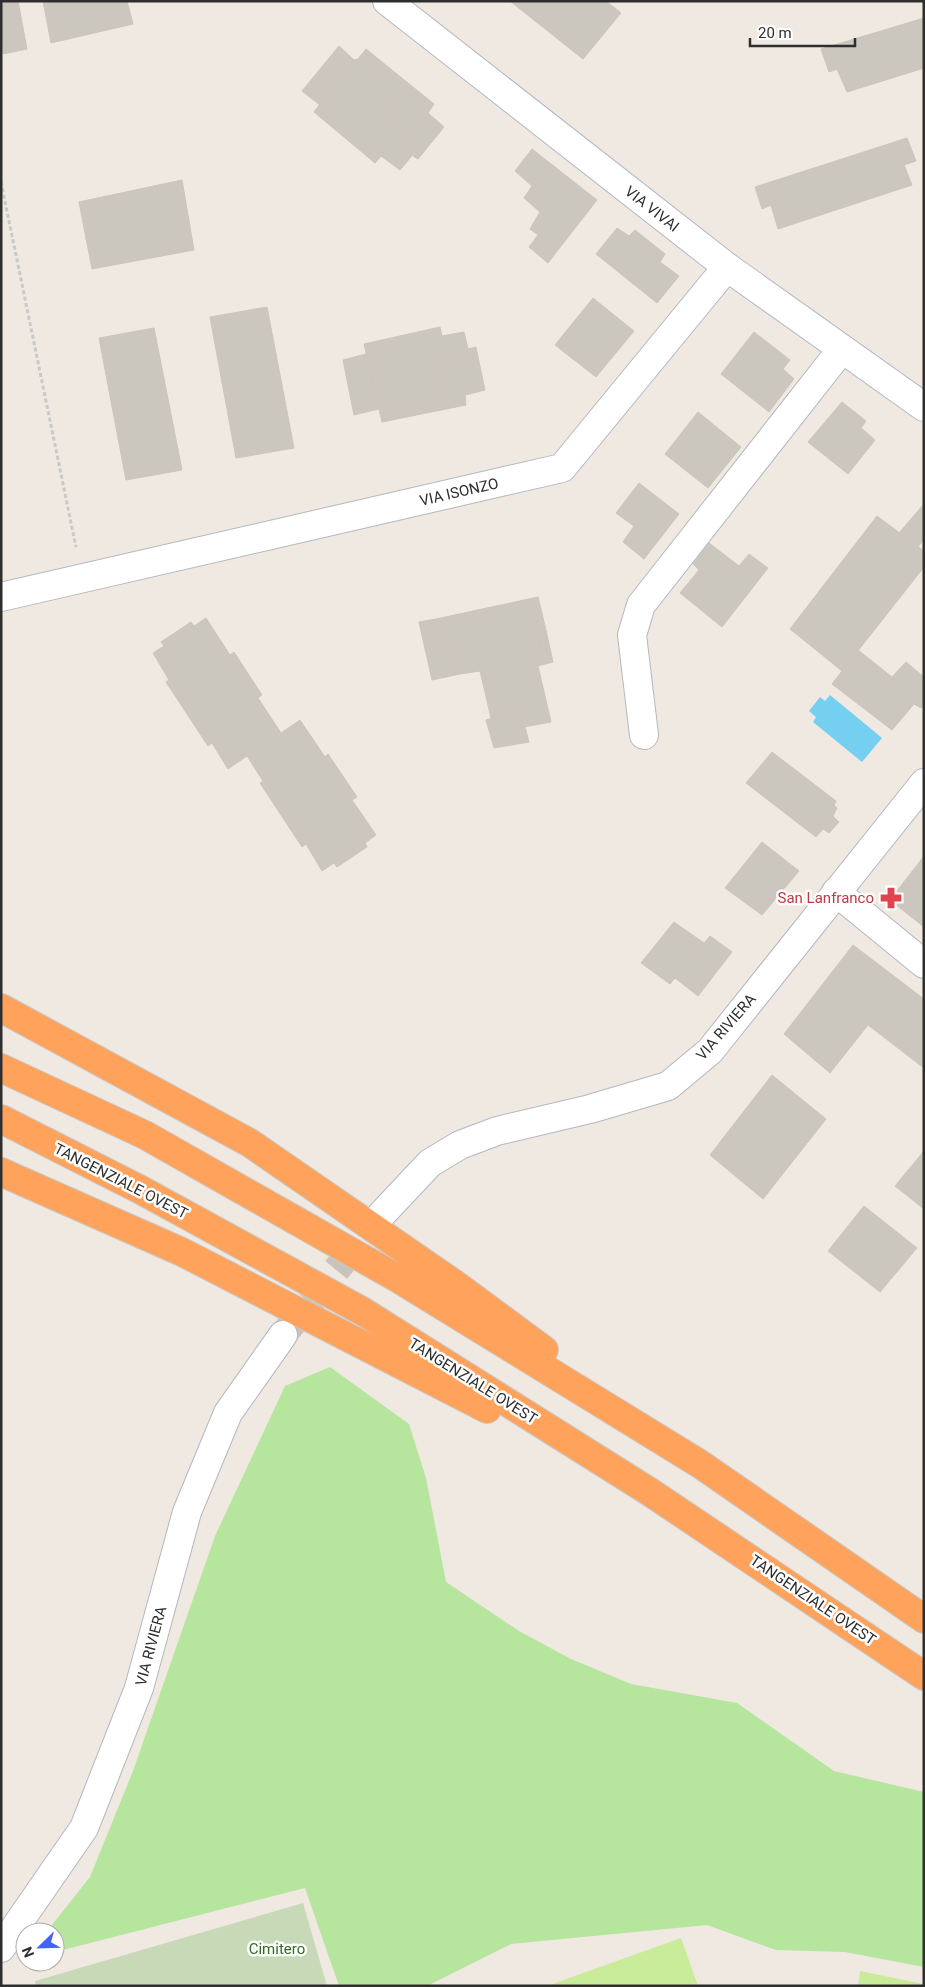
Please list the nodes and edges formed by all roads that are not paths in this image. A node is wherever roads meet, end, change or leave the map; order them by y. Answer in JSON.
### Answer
{"nodes":[{"id":1,"x":387,"y":1,"type":"edge"},
{"id":2,"x":727,"y":267,"type":"junction"},
{"id":3,"x":842,"y":349,"type":"junction"},
{"id":4,"x":924,"y":407,"type":"edge"},
{"id":5,"x":1,"y":597,"type":"edge"},
{"id":6,"x":644,"y":735,"type":"dead end"},
{"id":7,"x":924,"y":783,"type":"edge"},
{"id":8,"x":836,"y":892,"type":"junction"},
{"id":9,"x":924,"y":964,"type":"edge"},
{"id":10,"x":1,"y":1008,"type":"edge"},
{"id":11,"x":1,"y":1068,"type":"edge"},
{"id":12,"x":1,"y":1119,"type":"edge"},
{"id":13,"x":1,"y":1172,"type":"edge"},
{"id":14,"x":382,"y":1214,"type":"tunnel mouth"},
{"id":15,"x":283,"y":1336,"type":"tunnel mouth"},
{"id":16,"x":700,"y":1464,"type":"junction"},
{"id":17,"x":650,"y":1492,"type":"junction"},
{"id":18,"x":924,"y":1619,"type":"edge"},
{"id":19,"x":924,"y":1676,"type":"edge"},
{"id":20,"x":1,"y":1948,"type":"edge"}],
"edges":[{"from":1,"to":2,"type":"street","name":"VIA VIVAI"},
{"from":2,"to":3,"type":"street","name":"VIA VIVAI"},
{"from":2,"to":5,"type":"street","name":"VIA ISONZO"},
{"from":3,"to":4,"type":"street","name":"VIA VIVAI"},
{"from":3,"to":6,"type":"street"},
{"from":7,"to":8,"type":"street","name":"VIA RIVIERA"},
{"from":8,"to":9,"type":"street"},
{"from":8,"to":14,"type":"street","name":"VIA RIVIERA"},
{"from":10,"to":16,"type":"highway"},
{"from":11,"to":16,"type":"highway"},
{"from":12,"to":17,"type":"highway","name":"TANGENZIALE OVEST"},
{"from":13,"to":17,"type":"highway"},
{"from":15,"to":20,"type":"street","name":"VIA RIVIERA"},
{"from":16,"to":18,"type":"highway"},
{"from":17,"to":19,"type":"highway","name":"TANGENZIALE OVEST"}]}
